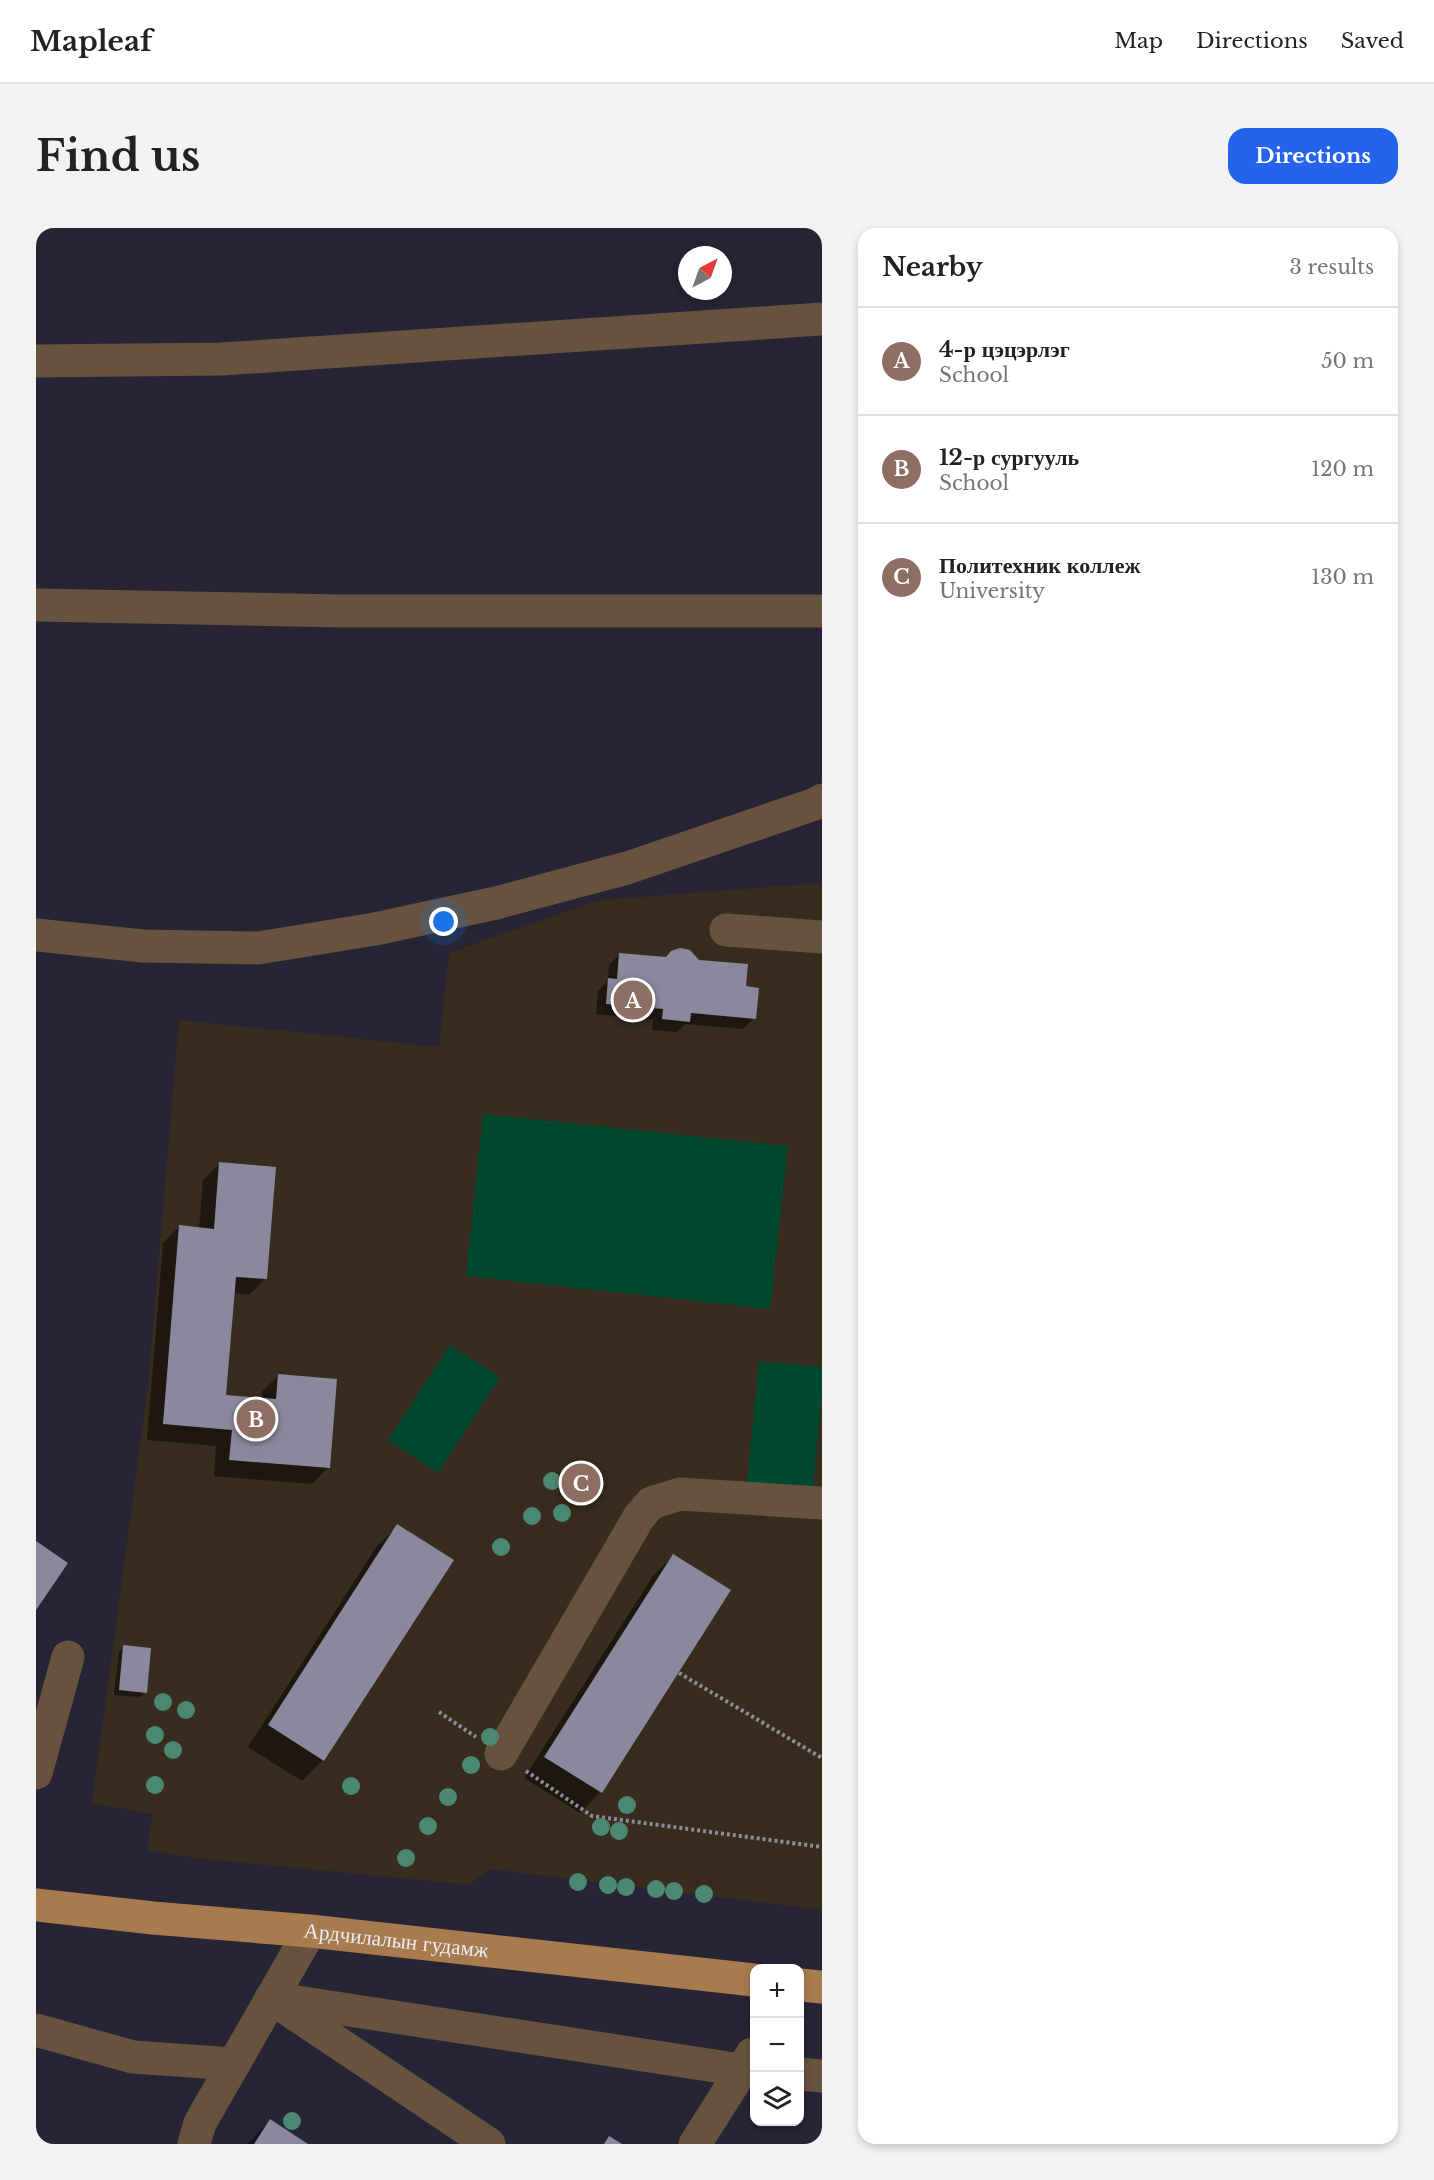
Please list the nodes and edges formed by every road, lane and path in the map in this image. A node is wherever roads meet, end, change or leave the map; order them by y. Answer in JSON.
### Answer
{"nodes":[{"id":1,"x":822,"y":319,"type":"edge"},
{"id":2,"x":36,"y":361,"type":"edge"},
{"id":3,"x":36,"y":605,"type":"edge"},
{"id":4,"x":822,"y":611,"type":"edge"},
{"id":5,"x":822,"y":800,"type":"edge"},
{"id":6,"x":726,"y":930,"type":"dead end"},
{"id":7,"x":36,"y":935,"type":"edge"},
{"id":8,"x":822,"y":937,"type":"edge"},
{"id":9,"x":822,"y":1503,"type":"edge"},
{"id":10,"x":68,"y":1657,"type":"dead end"},
{"id":11,"x":678,"y":1672,"type":"dead end"},
{"id":12,"x":439,"y":1712,"type":"dead end"},
{"id":13,"x":501,"y":1754,"type":"junction"},
{"id":14,"x":822,"y":1758,"type":"edge"},
{"id":15,"x":36,"y":1773,"type":"edge"},
{"id":16,"x":822,"y":1847,"type":"edge"},
{"id":17,"x":36,"y":1905,"type":"edge"},
{"id":18,"x":310,"y":1931,"type":"junction"},
{"id":19,"x":750,"y":1980,"type":"edge"},
{"id":20,"x":804,"y":1986,"type":"edge"},
{"id":21,"x":822,"y":1988,"type":"edge"},
{"id":22,"x":271,"y":1998,"type":"junction"},
{"id":23,"x":36,"y":2030,"type":"edge"},
{"id":24,"x":234,"y":2064,"type":"junction"},
{"id":25,"x":750,"y":2065,"type":"edge"},
{"id":26,"x":804,"y":2074,"type":"edge"},
{"id":27,"x":822,"y":2076,"type":"edge"},
{"id":28,"x":194,"y":2144,"type":"edge"},
{"id":29,"x":489,"y":2144,"type":"edge"},
{"id":30,"x":695,"y":2144,"type":"edge"}],
"edges":[{"from":1,"to":2,"type":"street"},
{"from":3,"to":4,"type":"street"},
{"from":5,"to":7,"type":"street"},
{"from":6,"to":8,"type":"street"},
{"from":9,"to":13,"type":"street"},
{"from":10,"to":15,"type":"street"},
{"from":11,"to":14,"type":"path"},
{"from":12,"to":13,"type":"path"},
{"from":13,"to":16,"type":"path"},
{"from":17,"to":18,"type":"main road","name":"Ардчилалын гудамж"},
{"from":18,"to":19,"type":"main road","name":"Ардчилалын гудамж"},
{"from":18,"to":22,"type":"street"},
{"from":20,"to":21,"type":"main road"},
{"from":22,"to":24,"type":"street"},
{"from":22,"to":25,"type":"street"},
{"from":22,"to":29,"type":"street"},
{"from":23,"to":24,"type":"street"},
{"from":24,"to":28,"type":"street"},
{"from":25,"to":30,"type":"street"},
{"from":26,"to":27,"type":"street"}]}
